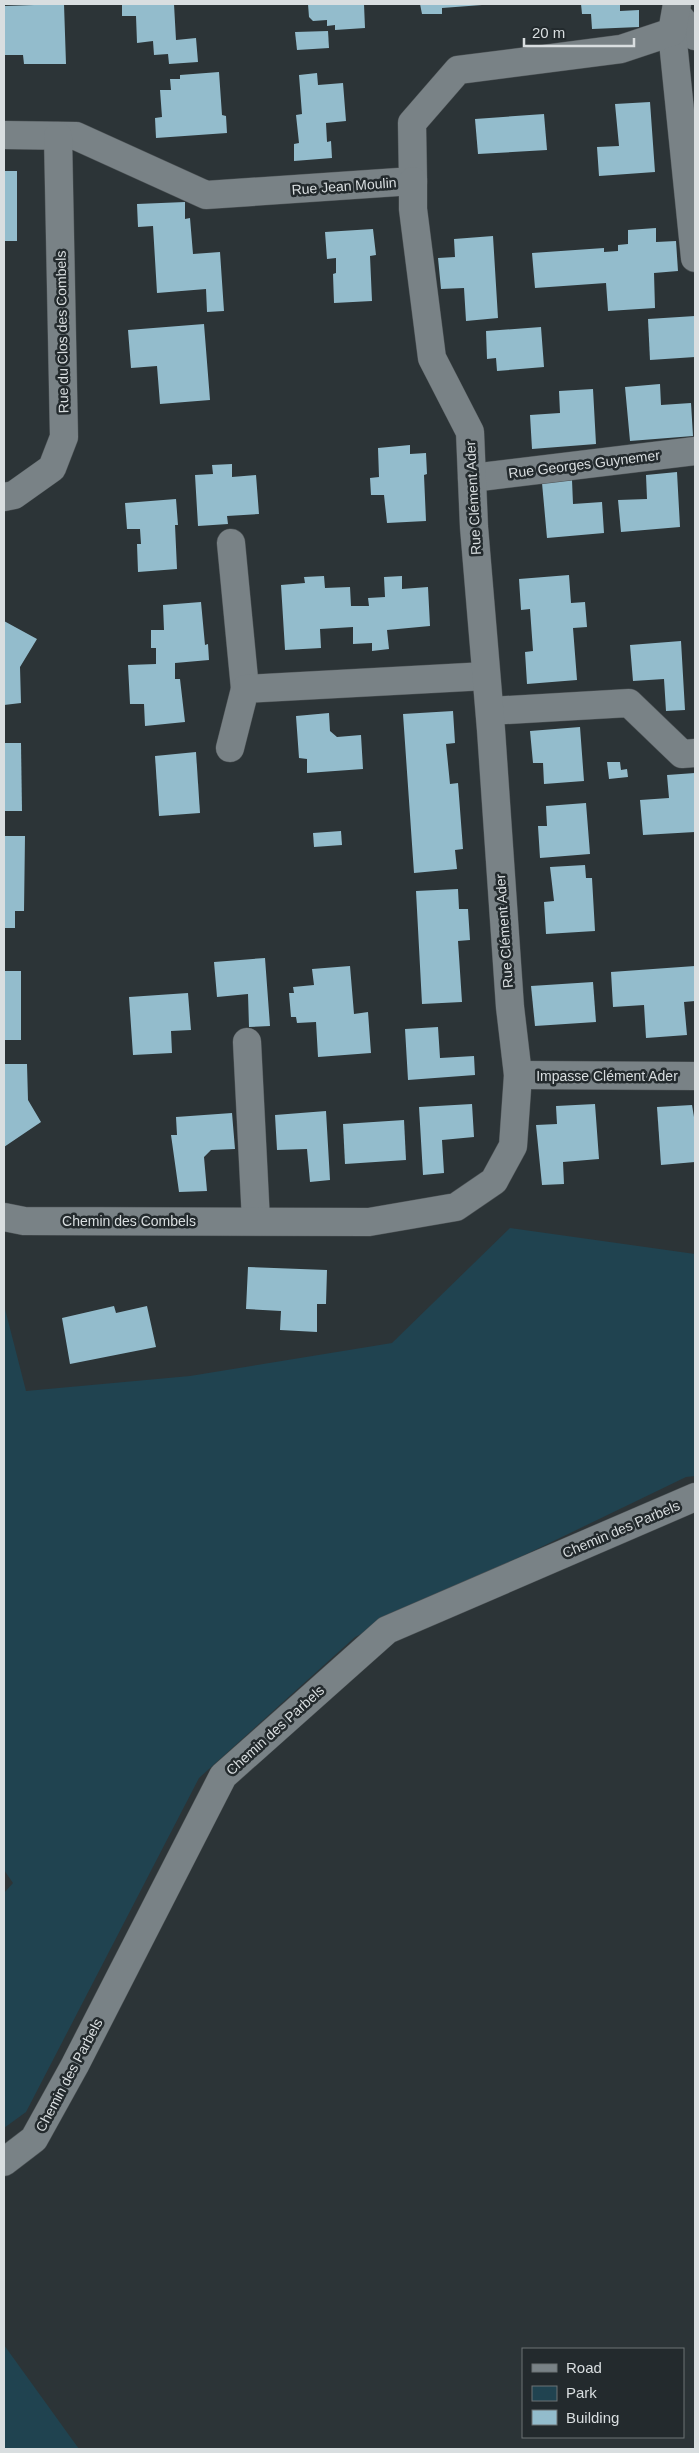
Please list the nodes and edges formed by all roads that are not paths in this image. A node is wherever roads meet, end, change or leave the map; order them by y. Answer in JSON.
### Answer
{"nodes":[{"id":1,"x":680,"y":21,"type":"edge"},
{"id":2,"x":4,"y":135,"type":"edge"},
{"id":3,"x":58,"y":136,"type":"junction"},
{"id":4,"x":413,"y":181,"type":"junction"},
{"id":5,"x":695,"y":258,"type":"edge"},
{"id":6,"x":695,"y":451,"type":"edge"},
{"id":7,"x":472,"y":478,"type":"junction"},
{"id":8,"x":4,"y":497,"type":"edge"},
{"id":9,"x":231,"y":543,"type":"dead end"},
{"id":10,"x":486,"y":676,"type":"junction"},
{"id":11,"x":245,"y":689,"type":"junction"},
{"id":12,"x":490,"y":711,"type":"junction"},
{"id":13,"x":230,"y":748,"type":"dead end"},
{"id":14,"x":695,"y":753,"type":"edge"},
{"id":15,"x":247,"y":1042,"type":"dead end"},
{"id":16,"x":518,"y":1075,"type":"junction"},
{"id":17,"x":695,"y":1076,"type":"edge"},
{"id":18,"x":494,"y":1181,"type":"joint"},
{"id":19,"x":4,"y":1217,"type":"edge"},
{"id":20,"x":256,"y":1222,"type":"junction"},
{"id":21,"x":695,"y":1498,"type":"edge"},
{"id":22,"x":4,"y":2162,"type":"edge"}],
"edges":[{"from":1,"to":4,"type":"street","name":"Rue Jean Moulin"},
{"from":1,"to":5,"type":"street"},
{"from":2,"to":3,"type":"street","name":"Rue Jean Moulin"},
{"from":3,"to":4,"type":"street","name":"Rue Jean Moulin"},
{"from":3,"to":8,"type":"street","name":"Rue du Clos des Combels"},
{"from":4,"to":7,"type":"street","name":"Rue Clément Ader"},
{"from":6,"to":7,"type":"street","name":"Rue Georges Guynemer"},
{"from":7,"to":10,"type":"street","name":"Rue Clément Ader"},
{"from":9,"to":11,"type":"street"},
{"from":10,"to":11,"type":"street"},
{"from":10,"to":12,"type":"street","name":"Rue Clément Ader"},
{"from":11,"to":13,"type":"street"},
{"from":12,"to":14,"type":"street"},
{"from":12,"to":16,"type":"street","name":"Rue Clément Ader"},
{"from":15,"to":20,"type":"street"},
{"from":16,"to":17,"type":"street","name":"Impasse Clément Ader"},
{"from":16,"to":18,"type":"street","name":"Rue Clément Ader"},
{"from":18,"to":20,"type":"street","name":"Chemin des Combels"},
{"from":19,"to":20,"type":"street","name":"Chemin des Combels"},
{"from":21,"to":22,"type":"street","name":"Chemin des Parbels"}]}
